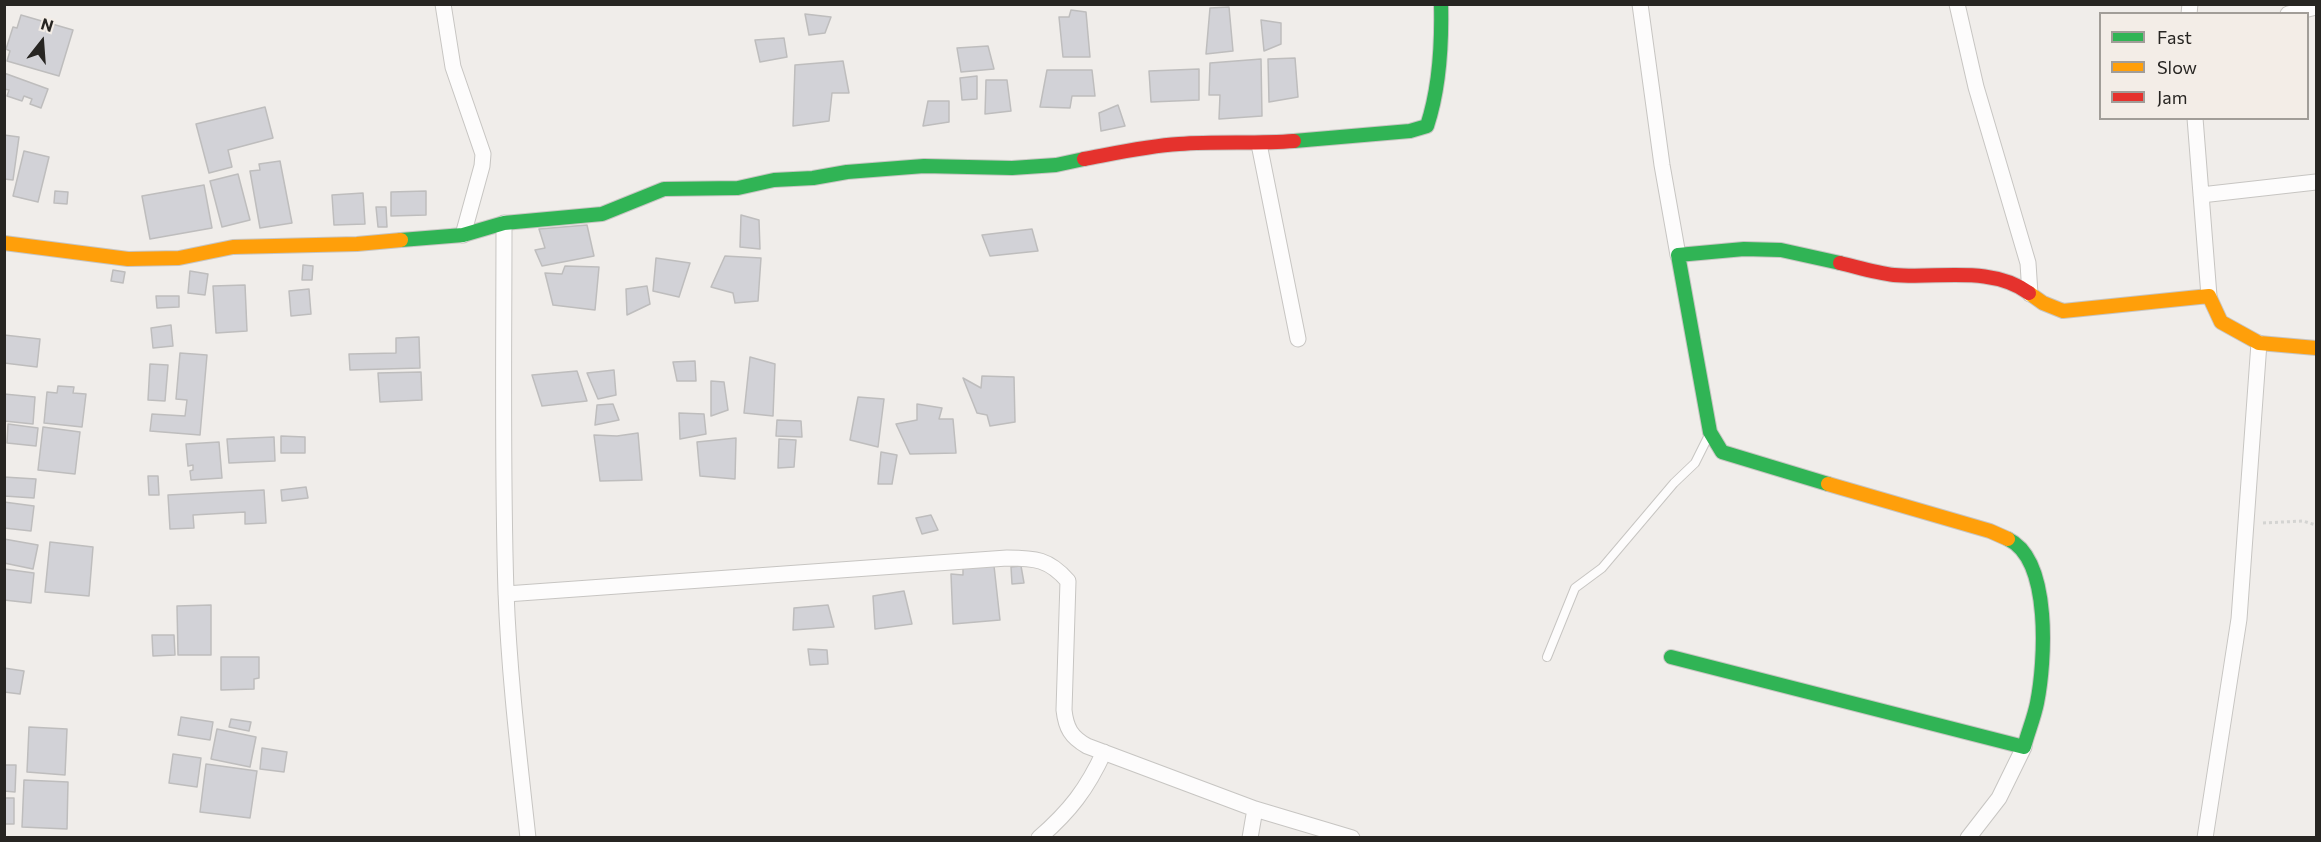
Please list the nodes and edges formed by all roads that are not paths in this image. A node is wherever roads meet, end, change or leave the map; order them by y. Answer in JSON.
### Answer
{"nodes":[{"id":1,"x":443,"y":4,"type":"edge"},
{"id":2,"x":1441,"y":4,"type":"edge"},
{"id":3,"x":1640,"y":4,"type":"edge"},
{"id":4,"x":1957,"y":4,"type":"edge"},
{"id":5,"x":2316,"y":8,"type":"edge"},
{"id":6,"x":2297,"y":12,"type":"edge"},
{"id":7,"x":2195,"y":120,"type":"edge"},
{"id":8,"x":1259,"y":144,"type":"junction"},
{"id":9,"x":2316,"y":182,"type":"edge"},
{"id":10,"x":2201,"y":195,"type":"junction"},
{"id":11,"x":504,"y":223,"type":"junction"},
{"id":12,"x":464,"y":235,"type":"junction"},
{"id":13,"x":4,"y":243,"type":"edge"},
{"id":14,"x":1678,"y":255,"type":"junction"},
{"id":15,"x":2030,"y":294,"type":"junction"},
{"id":16,"x":2209,"y":296,"type":"junction"},
{"id":17,"x":1298,"y":339,"type":"dead end"},
{"id":18,"x":2259,"y":343,"type":"junction"},
{"id":19,"x":2316,"y":348,"type":"edge"},
{"id":20,"x":1710,"y":432,"type":"junction"},
{"id":21,"x":506,"y":594,"type":"junction"},
{"id":22,"x":1547,"y":657,"type":"dead end"},
{"id":23,"x":1671,"y":657,"type":"dead end"},
{"id":24,"x":2024,"y":747,"type":"junction"},
{"id":25,"x":1104,"y":752,"type":"junction"},
{"id":26,"x":1255,"y":809,"type":"junction"},
{"id":27,"x":528,"y":837,"type":"edge"},
{"id":28,"x":1039,"y":837,"type":"edge"},
{"id":29,"x":1250,"y":837,"type":"edge"},
{"id":30,"x":1352,"y":837,"type":"edge"},
{"id":31,"x":1968,"y":837,"type":"edge"},
{"id":32,"x":2205,"y":837,"type":"edge"}],
"edges":[{"from":1,"to":12,"type":"street"},
{"from":2,"to":8,"type":"street"},
{"from":3,"to":14,"type":"street"},
{"from":4,"to":15,"type":"street"},
{"from":5,"to":6,"type":"street"},
{"from":7,"to":10,"type":"street"},
{"from":8,"to":11,"type":"street"},
{"from":8,"to":17,"type":"street"},
{"from":9,"to":10,"type":"street"},
{"from":10,"to":16,"type":"street"},
{"from":11,"to":12,"type":"street"},
{"from":11,"to":21,"type":"street"},
{"from":12,"to":13,"type":"street"},
{"from":14,"to":15,"type":"street"},
{"from":14,"to":20,"type":"street"},
{"from":15,"to":16,"type":"street"},
{"from":16,"to":18,"type":"street"},
{"from":18,"to":19,"type":"street"},
{"from":18,"to":32,"type":"street"},
{"from":20,"to":22,"type":"lane"},
{"from":20,"to":24,"type":"street"},
{"from":21,"to":25,"type":"street"},
{"from":21,"to":27,"type":"street"},
{"from":23,"to":24,"type":"street"},
{"from":24,"to":31,"type":"street"},
{"from":25,"to":26,"type":"street"},
{"from":25,"to":28,"type":"street"},
{"from":26,"to":29,"type":"street"},
{"from":26,"to":30,"type":"street"}]}
